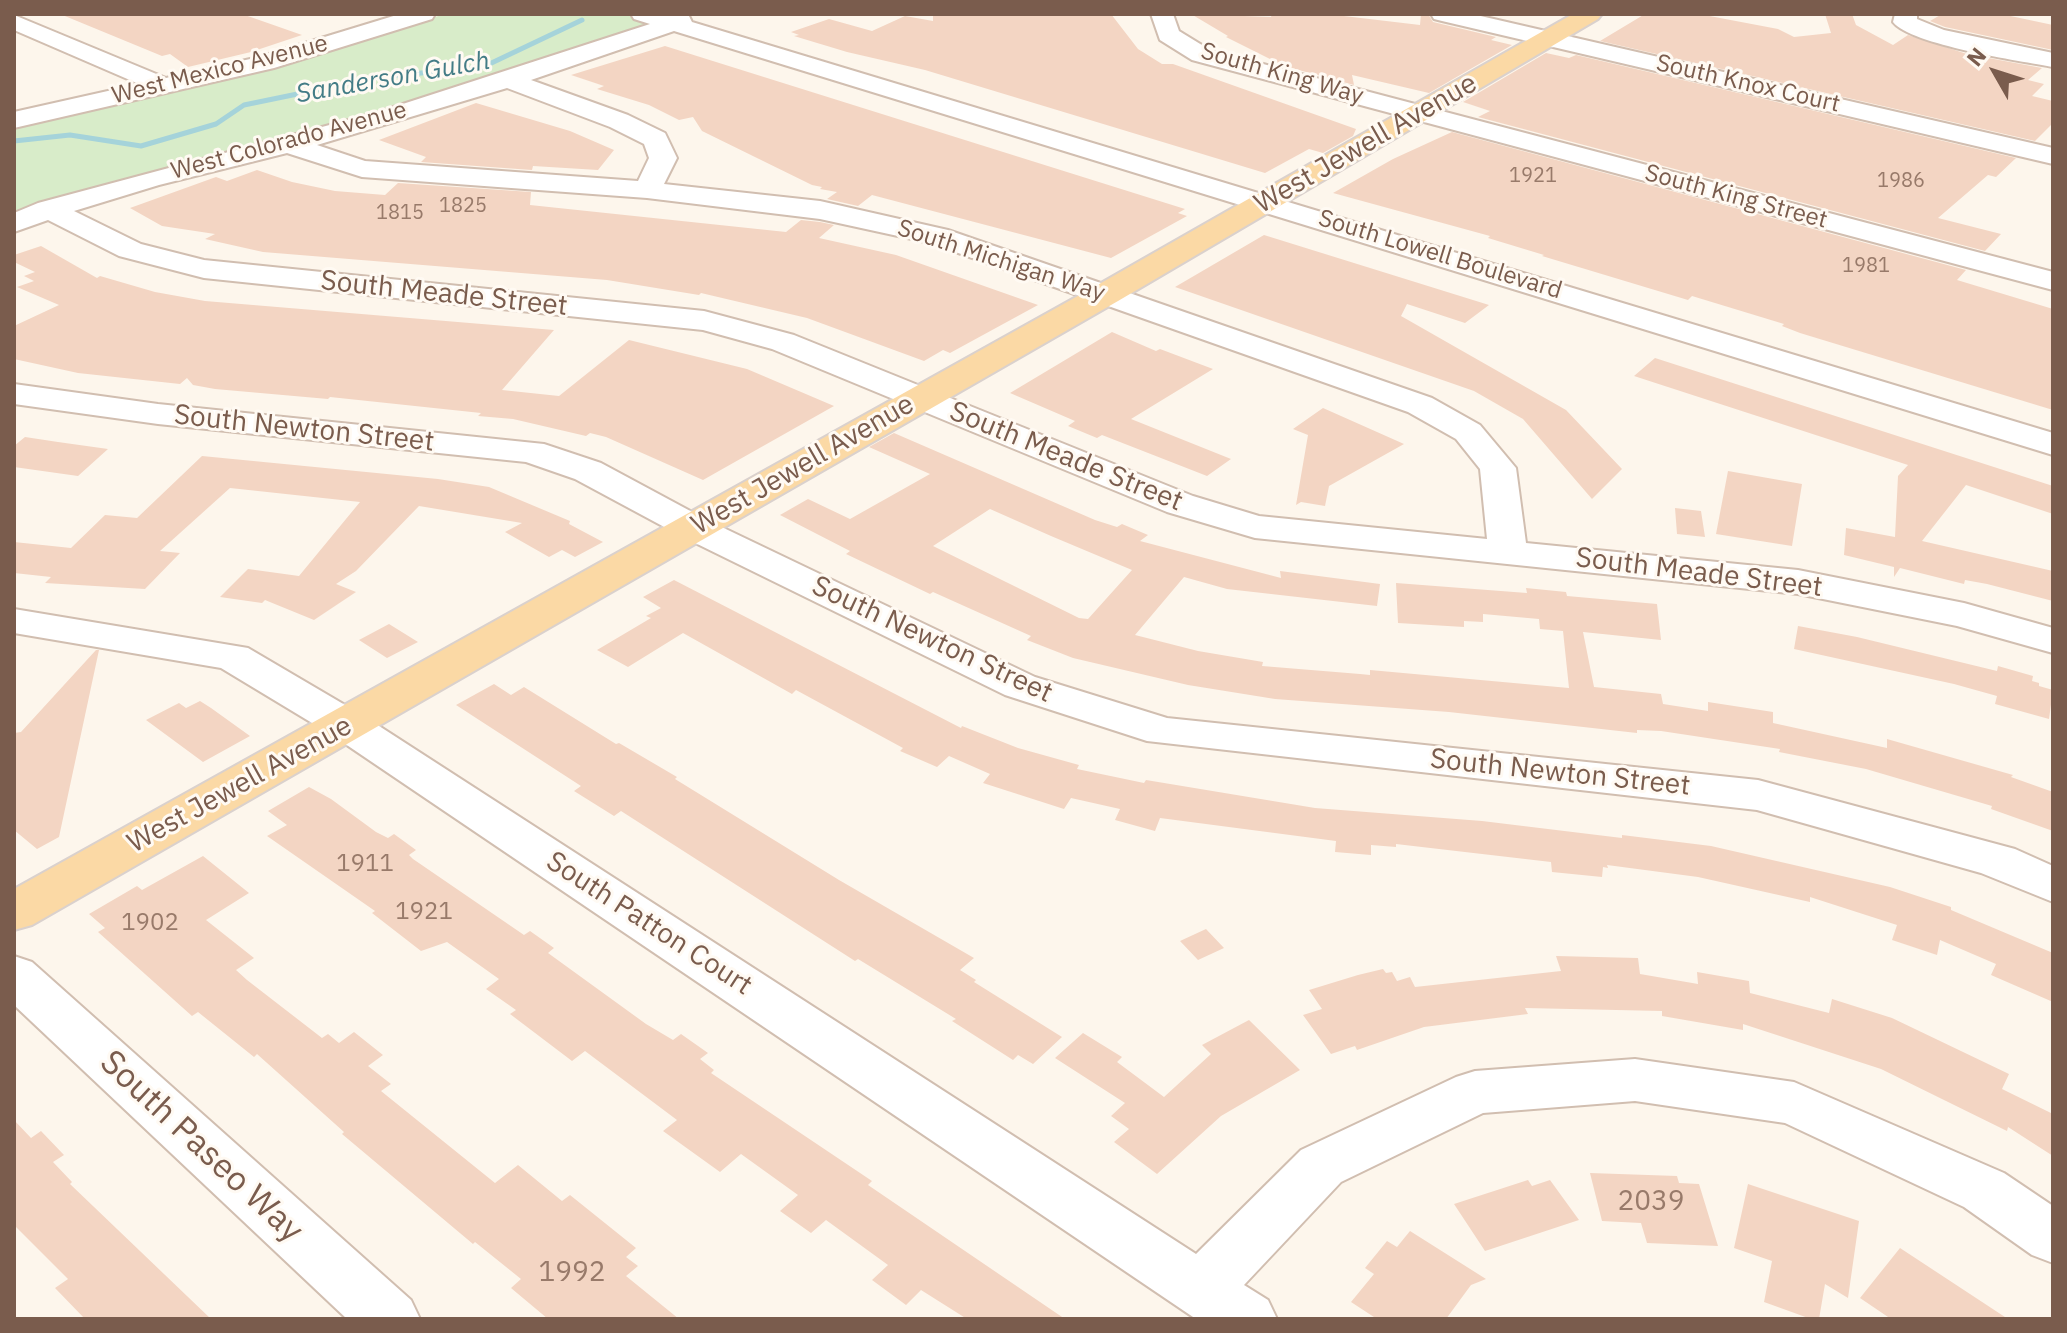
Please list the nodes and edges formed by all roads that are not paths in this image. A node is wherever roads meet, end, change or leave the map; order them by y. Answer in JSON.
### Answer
{"nodes":[{"id":1,"x":424,"y":14,"type":"edge"},
{"id":2,"x":642,"y":14,"type":"edge"},
{"id":3,"x":701,"y":14,"type":"edge"},
{"id":4,"x":1162,"y":14,"type":"edge"},
{"id":5,"x":1442,"y":14,"type":"edge"},
{"id":6,"x":1590,"y":14,"type":"edge"},
{"id":7,"x":1906,"y":14,"type":"edge"},
{"id":8,"x":325,"y":19,"type":"dead end"},
{"id":9,"x":14,"y":22,"type":"edge"},
{"id":10,"x":673,"y":23,"type":"junction"},
{"id":11,"x":363,"y":32,"type":"junction"},
{"id":12,"x":1550,"y":37,"type":"junction"},
{"id":13,"x":2053,"y":60,"type":"edge"},
{"id":14,"x":508,"y":80,"type":"junction"},
{"id":15,"x":164,"y":86,"type":"junction"},
{"id":16,"x":1420,"y":112,"type":"junction"},
{"id":17,"x":14,"y":120,"type":"edge"},
{"id":18,"x":289,"y":145,"type":"junction"},
{"id":19,"x":2053,"y":156,"type":"edge"},
{"id":20,"x":647,"y":190,"type":"junction"},
{"id":21,"x":1264,"y":203,"type":"junction"},
{"id":22,"x":48,"y":209,"type":"junction"},
{"id":23,"x":14,"y":223,"type":"edge"},
{"id":24,"x":2053,"y":281,"type":"edge"},
{"id":25,"x":1106,"y":294,"type":"junction"},
{"id":26,"x":14,"y":394,"type":"edge"},
{"id":27,"x":920,"y":398,"type":"junction"},
{"id":28,"x":2053,"y":444,"type":"edge"},
{"id":29,"x":694,"y":528,"type":"junction"},
{"id":30,"x":1508,"y":551,"type":"junction"},
{"id":31,"x":22,"y":630,"type":"edge"},
{"id":32,"x":2053,"y":641,"type":"edge"},
{"id":33,"x":347,"y":725,"type":"junction"},
{"id":34,"x":2053,"y":885,"type":"edge"},
{"id":35,"x":14,"y":912,"type":"edge"},
{"id":36,"x":14,"y":975,"type":"edge"},
{"id":37,"x":2053,"y":1238,"type":"edge"},
{"id":38,"x":1202,"y":1288,"type":"junction"},
{"id":39,"x":389,"y":1319,"type":"edge"},
{"id":40,"x":1246,"y":1319,"type":"edge"}],
"edges":[{"from":1,"to":11,"type":"street","name":"West Mexico Avenue"},
{"from":2,"to":10,"type":"street","name":"South Lowell Boulevard"},
{"from":3,"to":10,"type":"street","name":"West Colorado Avenue"},
{"from":4,"to":16,"type":"street","name":"South King Way"},
{"from":5,"to":12,"type":"street","name":"South Knox Court"},
{"from":6,"to":12,"type":"main road","name":"West Jewell Avenue"},
{"from":7,"to":13,"type":"street"},
{"from":8,"to":11,"type":"street"},
{"from":9,"to":15,"type":"street"},
{"from":10,"to":14,"type":"street","name":"West Colorado Avenue"},
{"from":10,"to":21,"type":"street","name":"South Lowell Boulevard"},
{"from":11,"to":15,"type":"street","name":"West Mexico Avenue"},
{"from":12,"to":16,"type":"main road","name":"West Jewell Avenue"},
{"from":12,"to":19,"type":"street","name":"South Knox Court"},
{"from":14,"to":18,"type":"street","name":"West Colorado Avenue"},
{"from":14,"to":20,"type":"street"},
{"from":15,"to":17,"type":"street","name":"West Mexico Avenue"},
{"from":16,"to":21,"type":"main road","name":"West Jewell Avenue"},
{"from":16,"to":24,"type":"street","name":"South King Street"},
{"from":18,"to":20,"type":"street","name":"South Michigan Way"},
{"from":18,"to":22,"type":"street","name":"West Colorado Avenue"},
{"from":20,"to":25,"type":"street","name":"South Michigan Way"},
{"from":21,"to":25,"type":"main road","name":"West Jewell Avenue"},
{"from":21,"to":28,"type":"street","name":"South Lowell Boulevard"},
{"from":22,"to":23,"type":"street","name":"West Colorado Avenue"},
{"from":22,"to":27,"type":"street","name":"South Meade Street"},
{"from":25,"to":27,"type":"main road","name":"West Jewell Avenue"},
{"from":25,"to":30,"type":"street","name":"South Michigan Way"},
{"from":26,"to":29,"type":"street","name":"South Newton Street"},
{"from":27,"to":29,"type":"main road","name":"West Jewell Avenue"},
{"from":27,"to":30,"type":"street","name":"South Meade Street"},
{"from":29,"to":33,"type":"main road","name":"West Jewell Avenue"},
{"from":29,"to":34,"type":"street","name":"South Newton Street"},
{"from":30,"to":32,"type":"street","name":"South Meade Street"},
{"from":31,"to":33,"type":"street","name":"South Patton Court"},
{"from":33,"to":35,"type":"main road","name":"West Jewell Avenue"},
{"from":33,"to":38,"type":"street","name":"South Patton Court"},
{"from":36,"to":39,"type":"street","name":"South Paseo Way"},
{"from":37,"to":38,"type":"street"},
{"from":38,"to":40,"type":"street","name":"South Patton Court"}]}
